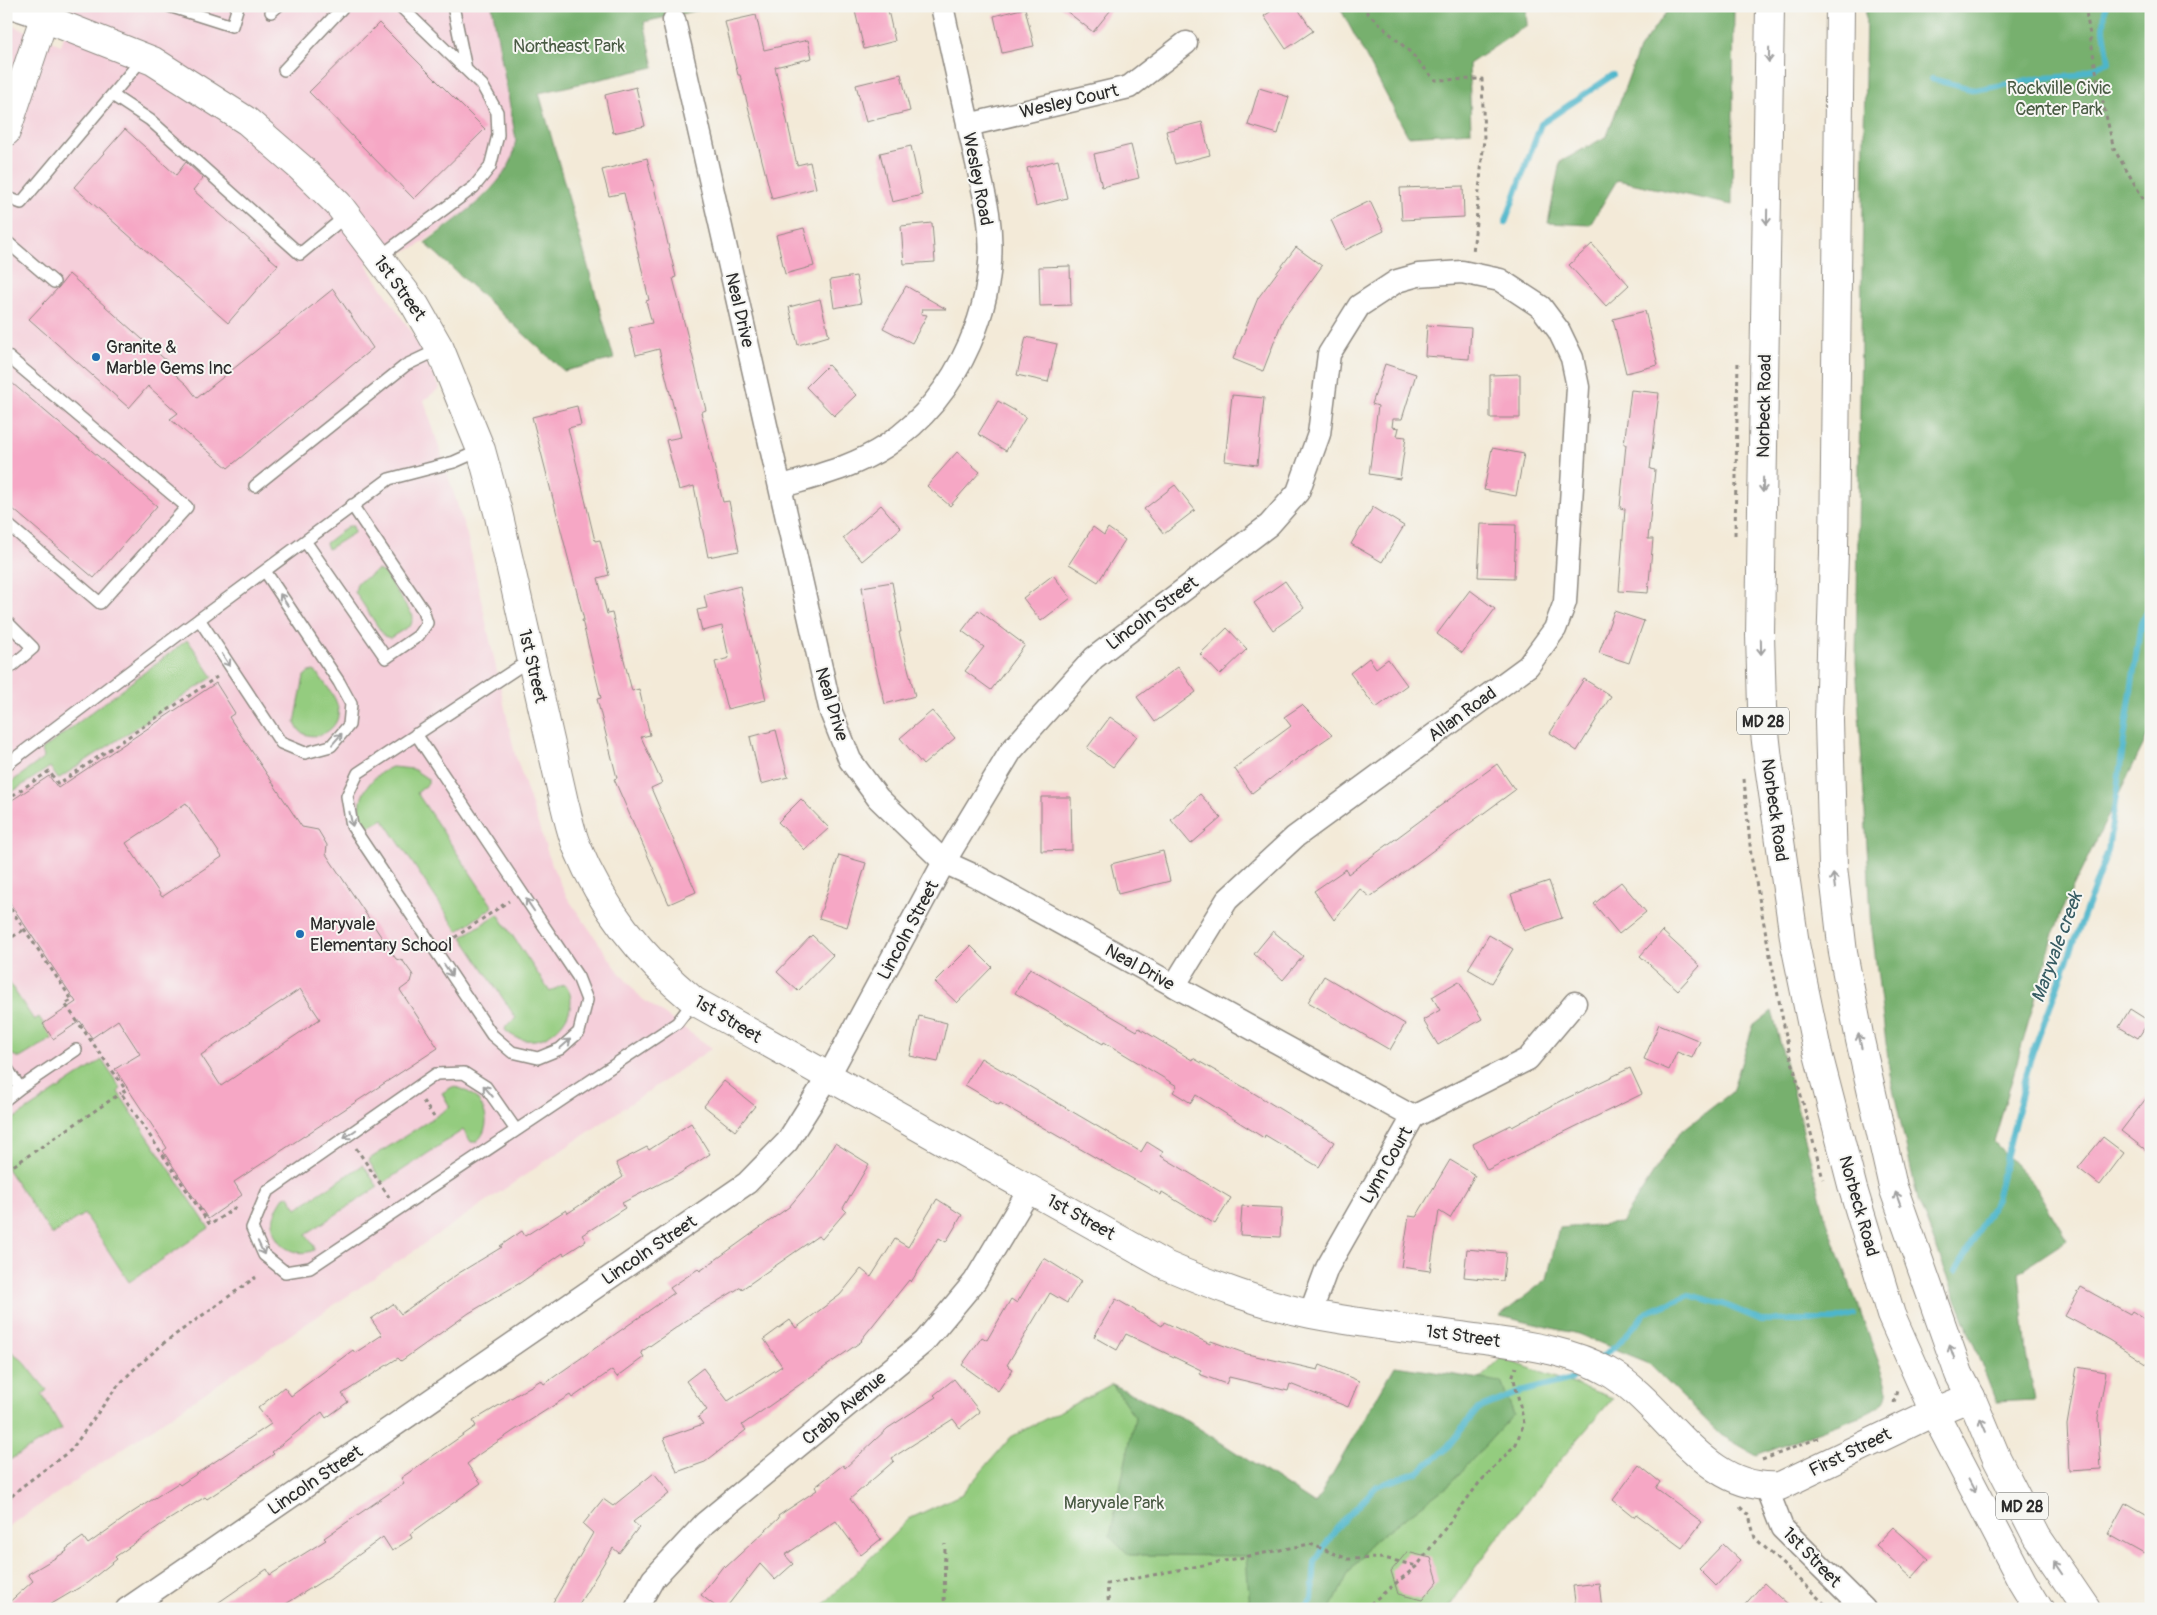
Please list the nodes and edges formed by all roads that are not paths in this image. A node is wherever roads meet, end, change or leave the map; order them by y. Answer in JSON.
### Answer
{"nodes":[{"id":1,"x":8,"y":6,"type":"edge"},
{"id":2,"x":169,"y":6,"type":"edge"},
{"id":3,"x":238,"y":6,"type":"edge"},
{"id":4,"x":273,"y":6,"type":"edge"},
{"id":5,"x":278,"y":6,"type":"edge"},
{"id":6,"x":344,"y":6,"type":"edge"},
{"id":7,"x":400,"y":6,"type":"edge"},
{"id":8,"x":453,"y":6,"type":"edge"},
{"id":9,"x":942,"y":6,"type":"edge"},
{"id":10,"x":1770,"y":6,"type":"edge"},
{"id":11,"x":1840,"y":6,"type":"edge"},
{"id":12,"x":46,"y":12,"type":"edge"},
{"id":13,"x":674,"y":20,"type":"dead end"},
{"id":14,"x":1186,"y":43,"type":"dead end"},
{"id":15,"x":144,"y":58,"type":"junction"},
{"id":16,"x":466,"y":69,"type":"junction"},
{"id":17,"x":284,"y":70,"type":"dead end"},
{"id":18,"x":112,"y":95,"type":"junction"},
{"id":19,"x":968,"y":125,"type":"junction"},
{"id":20,"x":6,"y":132,"type":"edge"},
{"id":21,"x":6,"y":197,"type":"edge"},
{"id":22,"x":347,"y":215,"type":"junction"},
{"id":23,"x":6,"y":241,"type":"edge"},
{"id":24,"x":378,"y":258,"type":"junction"},
{"id":25,"x":54,"y":282,"type":"dead end"},
{"id":26,"x":440,"y":349,"type":"junction"},
{"id":27,"x":6,"y":356,"type":"edge"},
{"id":28,"x":1572,"y":358,"type":"joint"},
{"id":29,"x":481,"y":450,"type":"junction"},
{"id":30,"x":255,"y":486,"type":"dead end"},
{"id":31,"x":780,"y":487,"type":"junction"},
{"id":32,"x":352,"y":505,"type":"junction"},
{"id":33,"x":6,"y":523,"type":"edge"},
{"id":34,"x":305,"y":542,"type":"junction"},
{"id":35,"x":265,"y":571,"type":"junction"},
{"id":36,"x":199,"y":619,"type":"junction"},
{"id":37,"x":6,"y":621,"type":"edge"},
{"id":38,"x":532,"y":659,"type":"junction"},
{"id":39,"x":6,"y":671,"type":"edge"},
{"id":40,"x":416,"y":734,"type":"junction"},
{"id":41,"x":6,"y":765,"type":"edge"},
{"id":42,"x":944,"y":862,"type":"junction"},
{"id":43,"x":1174,"y":986,"type":"junction"},
{"id":44,"x":694,"y":1001,"type":"junction"},
{"id":45,"x":1575,"y":1003,"type":"dead end"},
{"id":46,"x":76,"y":1050,"type":"dead end"},
{"id":47,"x":6,"y":1067,"type":"edge"},
{"id":48,"x":828,"y":1077,"type":"junction"},
{"id":49,"x":20,"y":1088,"type":"junction"},
{"id":50,"x":6,"y":1099,"type":"edge"},
{"id":51,"x":1413,"y":1117,"type":"junction"},
{"id":52,"x":516,"y":1130,"type":"junction"},
{"id":53,"x":1030,"y":1189,"type":"junction"},
{"id":54,"x":1310,"y":1314,"type":"junction"},
{"id":55,"x":1971,"y":1397,"type":"junction"},
{"id":56,"x":1934,"y":1412,"type":"junction"},
{"id":57,"x":1766,"y":1487,"type":"junction"},
{"id":58,"x":127,"y":1609,"type":"edge"},
{"id":59,"x":636,"y":1609,"type":"edge"},
{"id":60,"x":1864,"y":1609,"type":"edge"},
{"id":61,"x":2039,"y":1609,"type":"edge"},
{"id":62,"x":2086,"y":1609,"type":"edge"}],
"edges":[{"from":1,"to":12,"type":"street","name":"1st Street"},
{"from":2,"to":3,"type":"lane"},
{"from":4,"to":5,"type":"lane"},
{"from":6,"to":17,"type":"lane"},
{"from":7,"to":16,"type":"lane"},
{"from":8,"to":16,"type":"lane"},
{"from":9,"to":19,"type":"street","name":"Wesley Road"},
{"from":10,"to":56,"type":"main road","name":"Norbeck Road","number":"MD 28","one_way":true},
{"from":55,"to":11,"type":"main road","number":"MD 28","one_way":true},
{"from":12,"to":15,"type":"main road","name":"1st Street"},
{"from":12,"to":20,"type":"main road"},
{"from":13,"to":31,"type":"street","name":"Neal Drive"},
{"from":14,"to":19,"type":"street","name":"Wesley Court"},
{"from":15,"to":18,"type":"lane"},
{"from":15,"to":22,"type":"main road","name":"1st Street"},
{"from":16,"to":24,"type":"lane"},
{"from":18,"to":21,"type":"lane"},
{"from":18,"to":22,"type":"lane"},
{"from":19,"to":31,"type":"street","name":"Wesley Road"},
{"from":22,"to":24,"type":"main road","name":"1st Street"},
{"from":23,"to":25,"type":"lane"},
{"from":24,"to":26,"type":"main road","name":"1st Street"},
{"from":26,"to":29,"type":"main road","name":"1st Street"},
{"from":26,"to":30,"type":"lane"},
{"from":27,"to":33,"type":"lane"},
{"from":28,"to":42,"type":"street","name":"Lincoln Street"},
{"from":28,"to":43,"type":"street","name":"Allan Road"},
{"from":29,"to":32,"type":"lane"},
{"from":29,"to":38,"type":"main road","name":"1st Street"},
{"from":31,"to":42,"type":"street","name":"Neal Drive"},
{"from":32,"to":34,"type":"lane"},
{"from":32,"to":34,"type":"lane"},
{"from":34,"to":35,"type":"lane"},
{"from":35,"to":36,"type":"lane"},
{"from":36,"to":35,"type":"lane","one_way":true},
{"from":36,"to":41,"type":"lane"},
{"from":37,"to":39,"type":"lane"},
{"from":38,"to":40,"type":"lane"},
{"from":38,"to":44,"type":"main road","name":"1st Street"},
{"from":40,"to":40,"type":"lane","one_way":true},
{"from":42,"to":43,"type":"street","name":"Neal Drive"},
{"from":42,"to":48,"type":"street","name":"Lincoln Street"},
{"from":43,"to":51,"type":"street","name":"Neal Drive"},
{"from":44,"to":48,"type":"main road","name":"1st Street"},
{"from":44,"to":52,"type":"lane"},
{"from":45,"to":51,"type":"street","name":"Lynn Court"},
{"from":46,"to":49,"type":"lane"},
{"from":47,"to":49,"type":"lane"},
{"from":48,"to":53,"type":"main road","name":"1st Street"},
{"from":48,"to":58,"type":"street","name":"Lincoln Street"},
{"from":49,"to":50,"type":"lane"},
{"from":51,"to":54,"type":"street","name":"Lynn Court"},
{"from":52,"to":52,"type":"lane","one_way":true},
{"from":53,"to":54,"type":"main road","name":"1st Street"},
{"from":53,"to":59,"type":"street","name":"Crabb Avenue"},
{"from":54,"to":57,"type":"main road","name":"1st Street"},
{"from":55,"to":56,"type":"main road","name":"First Street"},
{"from":62,"to":55,"type":"main road","number":"MD 28","one_way":true},
{"from":56,"to":57,"type":"main road","name":"First Street"},
{"from":56,"to":61,"type":"main road","number":"MD 28","one_way":true},
{"from":57,"to":60,"type":"street","name":"1st Street"}]}
